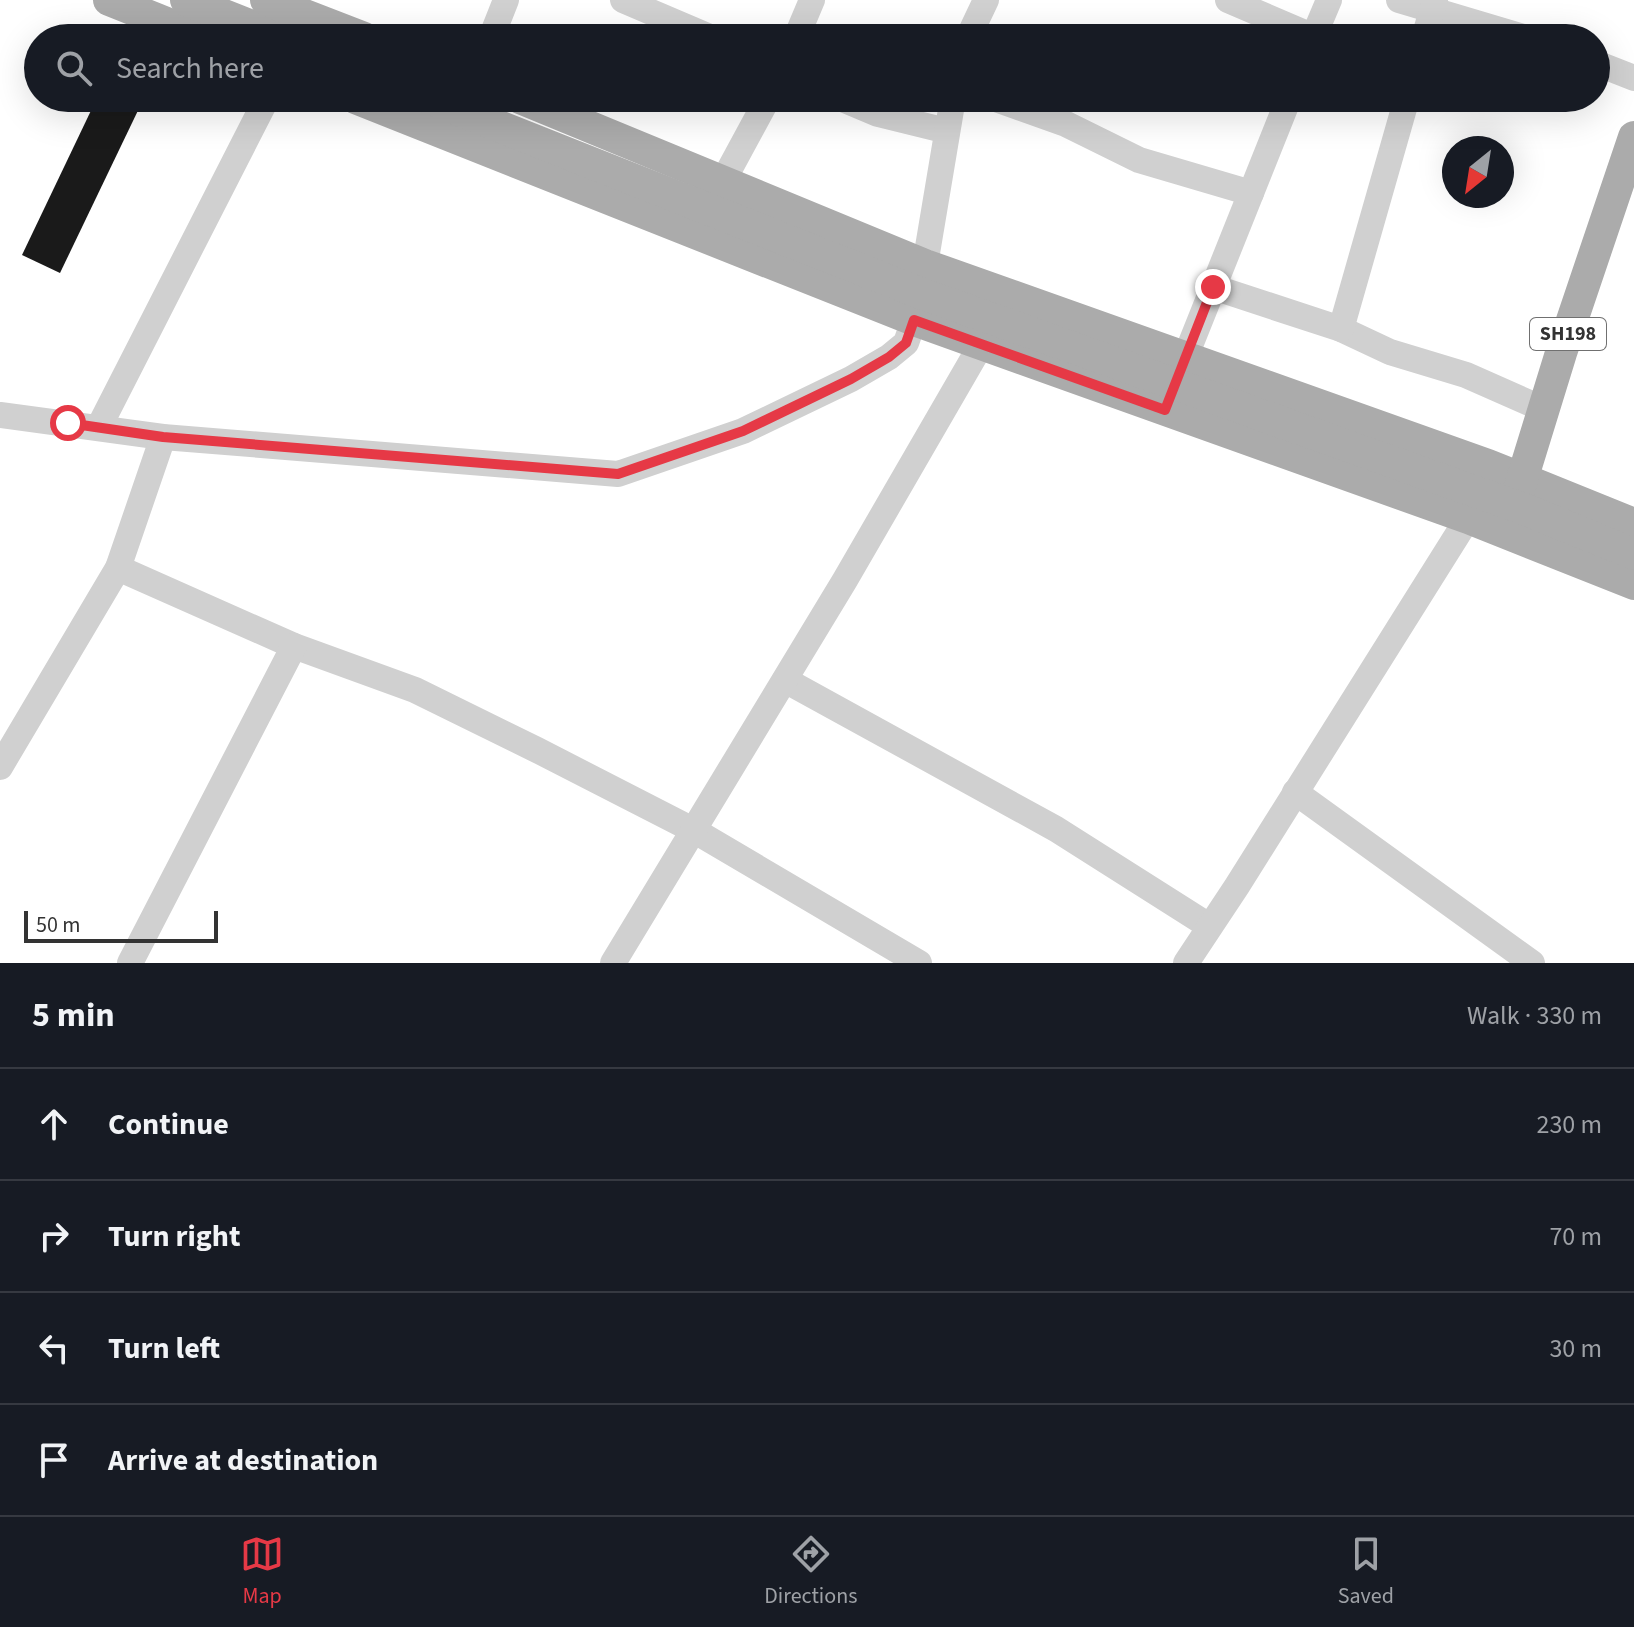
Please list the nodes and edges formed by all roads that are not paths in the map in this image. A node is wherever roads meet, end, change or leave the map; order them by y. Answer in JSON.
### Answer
{"nodes":[{"id":1,"x":109,"y":0,"type":"edge"},
{"id":2,"x":186,"y":0,"type":"edge"},
{"id":3,"x":266,"y":0,"type":"edge"},
{"id":4,"x":506,"y":0,"type":"edge"},
{"id":5,"x":623,"y":0,"type":"edge"},
{"id":6,"x":812,"y":0,"type":"edge"},
{"id":7,"x":986,"y":0,"type":"edge"},
{"id":8,"x":1228,"y":0,"type":"edge"},
{"id":9,"x":1329,"y":0,"type":"edge"},
{"id":10,"x":1399,"y":0,"type":"edge"},
{"id":11,"x":1434,"y":5,"type":"edge"},
{"id":12,"x":304,"y":18,"type":"edge"},
{"id":13,"x":169,"y":24,"type":"edge"},
{"id":14,"x":247,"y":24,"type":"edge"},
{"id":15,"x":497,"y":24,"type":"edge"},
{"id":16,"x":679,"y":24,"type":"edge"},
{"id":17,"x":802,"y":24,"type":"edge"},
{"id":18,"x":975,"y":24,"type":"edge"},
{"id":19,"x":1282,"y":24,"type":"edge"},
{"id":20,"x":1320,"y":24,"type":"edge"},
{"id":21,"x":1488,"y":24,"type":"edge"},
{"id":22,"x":1610,"y":69,"type":"edge"},
{"id":23,"x":1634,"y":78,"type":"edge"},
{"id":24,"x":260,"y":112,"type":"edge"},
{"id":25,"x":390,"y":112,"type":"edge"},
{"id":26,"x":463,"y":112,"type":"edge"},
{"id":27,"x":553,"y":112,"type":"edge"},
{"id":28,"x":760,"y":112,"type":"edge"},
{"id":29,"x":873,"y":112,"type":"edge"},
{"id":30,"x":950,"y":112,"type":"edge"},
{"id":31,"x":1032,"y":112,"type":"edge"},
{"id":32,"x":1283,"y":112,"type":"edge"},
{"id":33,"x":1403,"y":112,"type":"edge"},
{"id":34,"x":947,"y":131,"type":"junction"},
{"id":35,"x":1634,"y":137,"type":"edge"},
{"id":36,"x":722,"y":183,"type":"junction"},
{"id":37,"x":1251,"y":193,"type":"junction"},
{"id":38,"x":925,"y":265,"type":"junction"},
{"id":39,"x":1213,"y":287,"type":"junction"},
{"id":40,"x":914,"y":320,"type":"junction"},
{"id":41,"x":1341,"y":329,"type":"junction"},
{"id":42,"x":981,"y":345,"type":"junction"},
{"id":43,"x":1185,"y":358,"type":"junction"},
{"id":44,"x":1543,"y":409,"type":"junction"},
{"id":45,"x":1165,"y":410,"type":"junction"},
{"id":46,"x":0,"y":415,"type":"edge"},
{"id":47,"x":99,"y":427,"type":"junction"},
{"id":48,"x":163,"y":437,"type":"junction"},
{"id":49,"x":1523,"y":478,"type":"junction"},
{"id":50,"x":1468,"y":518,"type":"junction"},
{"id":51,"x":1634,"y":524,"type":"edge"},
{"id":52,"x":1505,"y":533,"type":"junction"},
{"id":53,"x":1634,"y":554,"type":"edge"},
{"id":54,"x":118,"y":568,"type":"junction"},
{"id":55,"x":1634,"y":584,"type":"edge"},
{"id":56,"x":294,"y":646,"type":"junction"},
{"id":57,"x":785,"y":680,"type":"junction"},
{"id":58,"x":0,"y":767,"type":"edge"},
{"id":59,"x":1295,"y":792,"type":"junction"},
{"id":60,"x":695,"y":831,"type":"junction"},
{"id":61,"x":1209,"y":926,"type":"junction"},
{"id":62,"x":130,"y":963,"type":"edge"},
{"id":63,"x":613,"y":963,"type":"edge"},
{"id":64,"x":919,"y":963,"type":"edge"},
{"id":65,"x":1186,"y":963,"type":"edge"},
{"id":66,"x":1532,"y":963,"type":"edge"}],
"edges":[{"from":1,"to":13,"type":"main road"},
{"from":2,"to":14,"type":"main road"},
{"from":3,"to":12,"type":"main road"},
{"from":4,"to":15,"type":"street"},
{"from":5,"to":16,"type":"street"},
{"from":6,"to":17,"type":"street"},
{"from":7,"to":18,"type":"street"},
{"from":8,"to":19,"type":"street"},
{"from":9,"to":20,"type":"street"},
{"from":10,"to":11,"type":"street"},
{"from":11,"to":21,"type":"street"},
{"from":22,"to":23,"type":"street"},
{"from":24,"to":47,"type":"street"},
{"from":25,"to":40,"type":"main road"},
{"from":26,"to":53,"type":"main road","bridge":true},
{"from":27,"to":36,"type":"main road"},
{"from":28,"to":36,"type":"street"},
{"from":29,"to":34,"type":"street"},
{"from":30,"to":34,"type":"street"},
{"from":31,"to":37,"type":"street"},
{"from":32,"to":37,"type":"street"},
{"from":33,"to":41,"type":"street"},
{"from":34,"to":38,"type":"street"},
{"from":35,"to":44,"type":"main road","number":"SH198"},
{"from":36,"to":38,"type":"main road"},
{"from":37,"to":39,"type":"street"},
{"from":38,"to":40,"type":"street"},
{"from":38,"to":43,"type":"main road"},
{"from":39,"to":41,"type":"street"},
{"from":39,"to":43,"type":"street"},
{"from":40,"to":42,"type":"main road"},
{"from":40,"to":48,"type":"street"},
{"from":41,"to":44,"type":"street"},
{"from":42,"to":45,"type":"main road"},
{"from":42,"to":57,"type":"street"},
{"from":43,"to":45,"type":"street"},
{"from":43,"to":49,"type":"main road"},
{"from":44,"to":49,"type":"main road","number":"SH198"},
{"from":45,"to":50,"type":"main road"},
{"from":46,"to":47,"type":"street"},
{"from":47,"to":48,"type":"street"},
{"from":48,"to":54,"type":"street"},
{"from":49,"to":51,"type":"main road"},
{"from":49,"to":52,"type":"main road","number":"SH198"},
{"from":50,"to":52,"type":"main road"},
{"from":50,"to":59,"type":"street"},
{"from":52,"to":55,"type":"main road"},
{"from":54,"to":56,"type":"street"},
{"from":54,"to":58,"type":"street"},
{"from":56,"to":60,"type":"street"},
{"from":56,"to":62,"type":"street"},
{"from":57,"to":60,"type":"street"},
{"from":57,"to":61,"type":"street"},
{"from":59,"to":61,"type":"street"},
{"from":59,"to":66,"type":"street"},
{"from":60,"to":63,"type":"street"},
{"from":60,"to":64,"type":"street"},
{"from":61,"to":65,"type":"street"}]}
